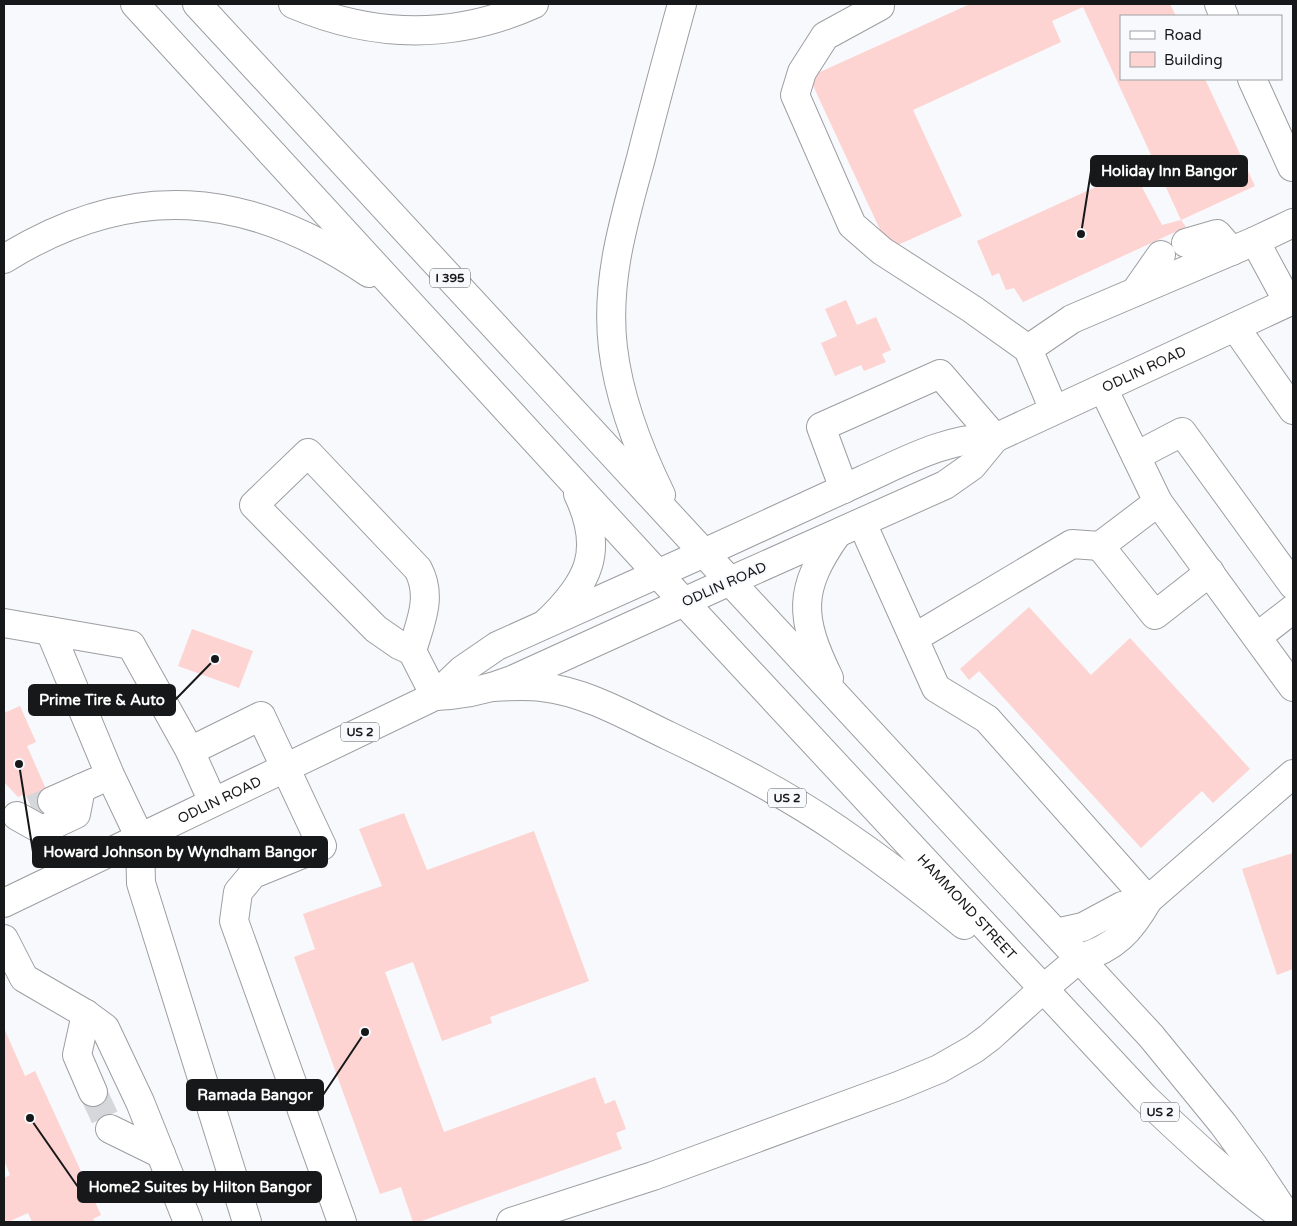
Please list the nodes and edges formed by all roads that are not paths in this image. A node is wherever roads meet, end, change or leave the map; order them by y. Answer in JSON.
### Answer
{"nodes":[{"id":1,"x":135,"y":4,"type":"edge"},
{"id":2,"x":197,"y":4,"type":"edge"},
{"id":3,"x":293,"y":4,"type":"edge"},
{"id":4,"x":534,"y":4,"type":"edge"},
{"id":5,"x":682,"y":4,"type":"edge"},
{"id":6,"x":882,"y":5,"type":"edge"},
{"id":7,"x":1252,"y":80,"type":"edge"},
{"id":8,"x":1293,"y":172,"type":"edge"},
{"id":9,"x":1293,"y":223,"type":"edge"},
{"id":10,"x":1186,"y":243,"type":"dead end"},
{"id":11,"x":1244,"y":246,"type":"junction"},
{"id":12,"x":1161,"y":255,"type":"dead end"},
{"id":13,"x":4,"y":259,"type":"edge"},
{"id":14,"x":1135,"y":292,"type":"junction"},
{"id":15,"x":1290,"y":301,"type":"edge"},
{"id":16,"x":416,"y":310,"type":"junction"},
{"id":17,"x":1235,"y":327,"type":"junction"},
{"id":18,"x":1028,"y":349,"type":"junction"},
{"id":19,"x":1103,"y":388,"type":"junction"},
{"id":20,"x":1054,"y":410,"type":"junction"},
{"id":21,"x":1293,"y":410,"type":"edge"},
{"id":22,"x":995,"y":438,"type":"junction"},
{"id":23,"x":1136,"y":456,"type":"junction"},
{"id":24,"x":567,"y":475,"type":"junction"},
{"id":25,"x":844,"y":489,"type":"junction"},
{"id":26,"x":1158,"y":502,"type":"junction"},
{"id":27,"x":674,"y":520,"type":"junction"},
{"id":28,"x":850,"y":528,"type":"junction"},
{"id":29,"x":1100,"y":546,"type":"junction"},
{"id":30,"x":704,"y":553,"type":"junction"},
{"id":31,"x":1210,"y":572,"type":"junction"},
{"id":32,"x":658,"y":574,"type":"junction"},
{"id":33,"x":730,"y":581,"type":"junction"},
{"id":34,"x":1293,"y":585,"type":"edge"},
{"id":35,"x":684,"y":602,"type":"junction"},
{"id":36,"x":1293,"y":609,"type":"edge"},
{"id":37,"x":4,"y":622,"type":"edge"},
{"id":38,"x":545,"y":624,"type":"junction"},
{"id":39,"x":50,"y":632,"type":"junction"},
{"id":40,"x":1257,"y":637,"type":"junction"},
{"id":41,"x":914,"y":638,"type":"junction"},
{"id":42,"x":412,"y":651,"type":"junction"},
{"id":43,"x":493,"y":687,"type":"junction"},
{"id":44,"x":1293,"y":687,"type":"edge"},
{"id":45,"x":435,"y":696,"type":"junction"},
{"id":46,"x":847,"y":706,"type":"junction"},
{"id":47,"x":190,"y":751,"type":"junction"},
{"id":48,"x":286,"y":767,"type":"junction"},
{"id":49,"x":1293,"y":774,"type":"edge"},
{"id":50,"x":110,"y":775,"type":"junction"},
{"id":51,"x":81,"y":788,"type":"junction"},
{"id":52,"x":213,"y":802,"type":"junction"},
{"id":53,"x":26,"y":812,"type":"edge"},
{"id":54,"x":140,"y":838,"type":"junction"},
{"id":55,"x":1148,"y":900,"type":"junction"},
{"id":56,"x":4,"y":903,"type":"edge"},
{"id":57,"x":1056,"y":932,"type":"junction"},
{"id":58,"x":4,"y":939,"type":"edge"},
{"id":59,"x":1080,"y":958,"type":"junction"},
{"id":60,"x":1043,"y":989,"type":"junction"},
{"id":61,"x":86,"y":1014,"type":"junction"},
{"id":62,"x":93,"y":1092,"type":"tunnel mouth"},
{"id":63,"x":110,"y":1129,"type":"tunnel mouth"},
{"id":64,"x":161,"y":1154,"type":"junction"},
{"id":65,"x":188,"y":1222,"type":"edge"},
{"id":66,"x":246,"y":1222,"type":"edge"},
{"id":67,"x":342,"y":1222,"type":"edge"},
{"id":68,"x":511,"y":1222,"type":"edge"},
{"id":69,"x":1291,"y":1222,"type":"edge"}],
"edges":[{"from":1,"to":16,"type":"main road"},
{"from":2,"to":27,"type":"main road","number":"I 395"},
{"from":3,"to":4,"type":"main road"},
{"from":5,"to":27,"type":"main road"},
{"from":6,"to":18,"type":"main road"},
{"from":7,"to":8,"type":"main road"},
{"from":9,"to":11,"type":"main road"},
{"from":10,"to":11,"type":"main road"},
{"from":11,"to":14,"type":"main road"},
{"from":11,"to":15,"type":"main road"},
{"from":12,"to":14,"type":"main road"},
{"from":13,"to":16,"type":"main road"},
{"from":14,"to":18,"type":"main road"},
{"from":15,"to":17,"type":"main road","name":"ODLIN ROAD"},
{"from":16,"to":24,"type":"main road"},
{"from":17,"to":19,"type":"main road","name":"ODLIN ROAD"},
{"from":17,"to":21,"type":"main road"},
{"from":18,"to":20,"type":"main road"},
{"from":19,"to":20,"type":"main road","name":"ODLIN ROAD"},
{"from":19,"to":23,"type":"main road"},
{"from":20,"to":22,"type":"main road","name":"ODLIN ROAD"},
{"from":22,"to":25,"type":"main road","name":"ODLIN ROAD"},
{"from":22,"to":25,"type":"main road"},
{"from":22,"to":28,"type":"main road","name":"ODLIN ROAD"},
{"from":23,"to":26,"type":"main road"},
{"from":23,"to":34,"type":"main road"},
{"from":24,"to":32,"type":"main road","name":"HAMMOND STREET"},
{"from":24,"to":38,"type":"main road"},
{"from":25,"to":30,"type":"main road","name":"ODLIN ROAD"},
{"from":26,"to":29,"type":"main road"},
{"from":26,"to":31,"type":"main road"},
{"from":27,"to":30,"type":"main road","number":"I 395"},
{"from":28,"to":33,"type":"main road","name":"ODLIN ROAD"},
{"from":28,"to":41,"type":"main road"},
{"from":28,"to":46,"type":"main road"},
{"from":29,"to":31,"type":"main road"},
{"from":29,"to":41,"type":"main road"},
{"from":30,"to":32,"type":"main road","name":"ODLIN ROAD","number":"US 2"},
{"from":30,"to":33,"type":"main road","name":"HAMMOND STREET","number":"US 2"},
{"from":31,"to":40,"type":"main road"},
{"from":32,"to":35,"type":"main road","name":"HAMMOND STREET"},
{"from":32,"to":38,"type":"main road","name":"ODLIN ROAD","number":"US 2"},
{"from":33,"to":35,"type":"main road","name":"ODLIN ROAD"},
{"from":33,"to":46,"type":"main road","name":"HAMMOND STREET","number":"US 2"},
{"from":35,"to":43,"type":"main road","name":"ODLIN ROAD"},
{"from":35,"to":60,"type":"main road","name":"HAMMOND STREET"},
{"from":36,"to":40,"type":"main road"},
{"from":37,"to":39,"type":"main road"},
{"from":38,"to":45,"type":"main road","name":"ODLIN ROAD","number":"US 2"},
{"from":39,"to":47,"type":"main road"},
{"from":39,"to":50,"type":"main road"},
{"from":40,"to":44,"type":"main road"},
{"from":41,"to":55,"type":"main road"},
{"from":42,"to":42,"type":"main road"},
{"from":42,"to":45,"type":"main road"},
{"from":43,"to":45,"type":"main road","name":"ODLIN ROAD","number":"US 2"},
{"from":43,"to":60,"type":"main road","number":"US 2"},
{"from":45,"to":48,"type":"main road","name":"ODLIN ROAD","number":"US 2"},
{"from":46,"to":57,"type":"main road","name":"HAMMOND STREET","number":"US 2"},
{"from":47,"to":48,"type":"main road"},
{"from":47,"to":52,"type":"main road"},
{"from":48,"to":52,"type":"main road","name":"ODLIN ROAD","number":"US 2"},
{"from":48,"to":67,"type":"main road"},
{"from":49,"to":55,"type":"main road"},
{"from":50,"to":51,"type":"main road"},
{"from":50,"to":54,"type":"main road"},
{"from":51,"to":53,"type":"main road"},
{"from":51,"to":53,"type":"main road"},
{"from":52,"to":54,"type":"main road","name":"ODLIN ROAD","number":"US 2"},
{"from":54,"to":56,"type":"main road","name":"ODLIN ROAD","number":"US 2"},
{"from":54,"to":66,"type":"main road"},
{"from":55,"to":57,"type":"main road"},
{"from":55,"to":59,"type":"main road"},
{"from":57,"to":59,"type":"main road","name":"HAMMOND STREET","number":"US 2"},
{"from":58,"to":61,"type":"main road"},
{"from":59,"to":60,"type":"main road"},
{"from":59,"to":69,"type":"main road","name":"HAMMOND STREET","number":"US 2"},
{"from":60,"to":68,"type":"main road"},
{"from":60,"to":69,"type":"main road","name":"HAMMOND STREET","number":"US 2"},
{"from":61,"to":62,"type":"main road"},
{"from":61,"to":64,"type":"main road"},
{"from":63,"to":64,"type":"main road"},
{"from":64,"to":65,"type":"main road"}]}
